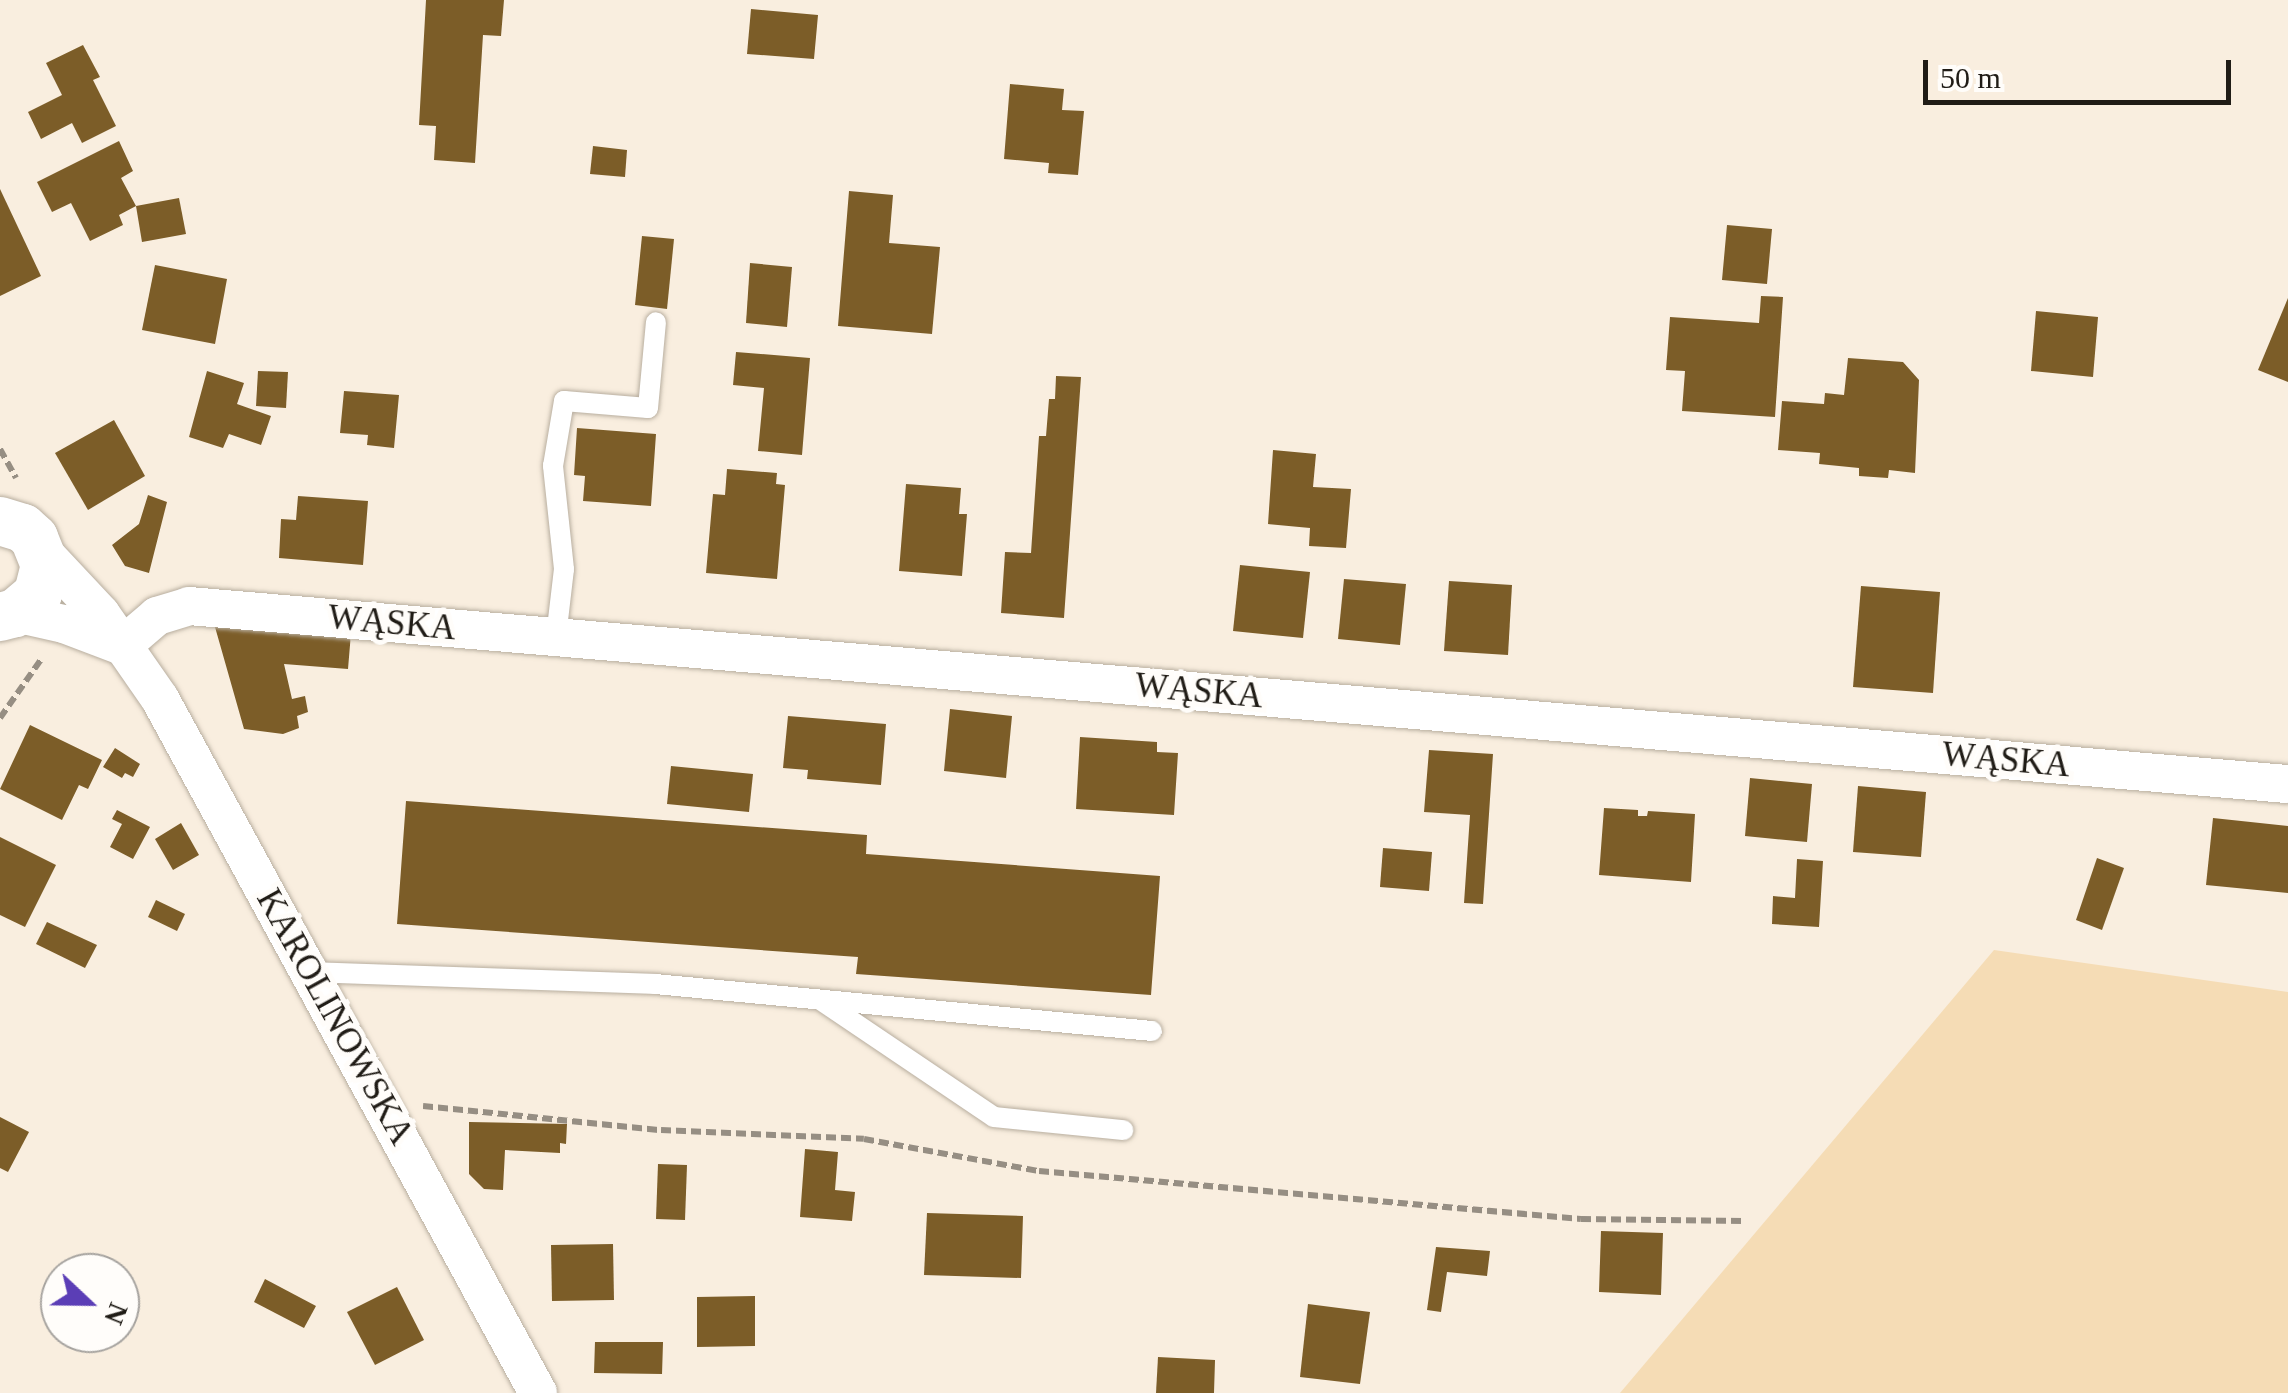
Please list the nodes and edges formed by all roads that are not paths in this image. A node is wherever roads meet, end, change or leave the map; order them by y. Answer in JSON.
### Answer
{"nodes":[{"id":1,"x":656,"y":322,"type":"dead end"},
{"id":2,"x":16,"y":523,"type":"edge"},
{"id":3,"x":4,"y":616,"type":"edge"},
{"id":4,"x":556,"y":637,"type":"junction"},
{"id":5,"x":122,"y":646,"type":"junction"},
{"id":6,"x":2288,"y":784,"type":"edge"},
{"id":7,"x":311,"y":972,"type":"junction"},
{"id":8,"x":820,"y":1000,"type":"junction"},
{"id":9,"x":1152,"y":1031,"type":"dead end"},
{"id":10,"x":1123,"y":1130,"type":"dead end"},
{"id":11,"x":538,"y":1393,"type":"edge"}],
"edges":[{"from":1,"to":4,"type":"lane"},
{"from":2,"to":3,"type":"street"},
{"from":2,"to":5,"type":"street","name":"KAROLINOWSKA"},
{"from":3,"to":5,"type":"street"},
{"from":4,"to":5,"type":"street","name":"WĄSKA"},
{"from":4,"to":6,"type":"street","name":"WĄSKA"},
{"from":5,"to":7,"type":"street","name":"KAROLINOWSKA"},
{"from":7,"to":8,"type":"lane"},
{"from":7,"to":11,"type":"street","name":"KAROLINOWSKA"},
{"from":8,"to":9,"type":"lane"},
{"from":8,"to":10,"type":"lane"}]}
